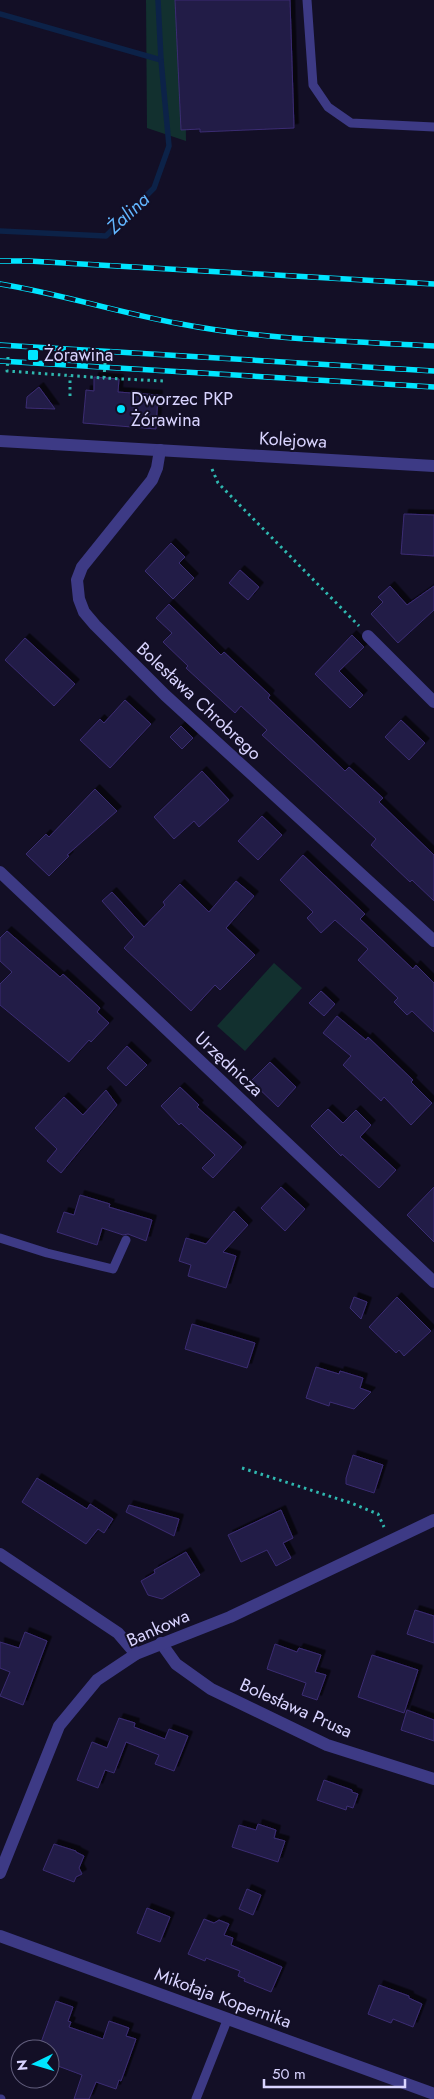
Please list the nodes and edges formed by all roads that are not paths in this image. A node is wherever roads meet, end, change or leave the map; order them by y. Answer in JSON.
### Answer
{"nodes":[{"id":1,"x":307,"y":0,"type":"edge"},
{"id":2,"x":434,"y":127,"type":"edge"},
{"id":3,"x":0,"y":441,"type":"edge"},
{"id":4,"x":160,"y":450,"type":"junction"},
{"id":5,"x":434,"y":466,"type":"edge"},
{"id":6,"x":368,"y":636,"type":"road end"},
{"id":7,"x":434,"y":702,"type":"edge"},
{"id":8,"x":0,"y":872,"type":"edge"},
{"id":9,"x":434,"y":942,"type":"edge"},
{"id":10,"x":0,"y":1238,"type":"edge"},
{"id":11,"x":126,"y":1240,"type":"dead end"},
{"id":12,"x":434,"y":1282,"type":"edge"},
{"id":13,"x":434,"y":1520,"type":"edge"},
{"id":14,"x":0,"y":1554,"type":"edge"},
{"id":15,"x":161,"y":1643,"type":"junction"},
{"id":16,"x":136,"y":1654,"type":"junction"},
{"id":17,"x":434,"y":1779,"type":"edge"},
{"id":18,"x":0,"y":1873,"type":"edge"},
{"id":19,"x":0,"y":1936,"type":"edge"},
{"id":20,"x":228,"y":2018,"type":"junction"},
{"id":21,"x":434,"y":2094,"type":"edge"},
{"id":22,"x":196,"y":2099,"type":"edge"}],
"edges":[{"from":1,"to":2,"type":"lane"},
{"from":3,"to":4,"type":"street","name":"Kolejowa"},
{"from":4,"to":5,"type":"street","name":"Kolejowa"},
{"from":4,"to":9,"type":"street","name":"Bolesława Chrobrego"},
{"from":6,"to":7,"type":"street"},
{"from":8,"to":12,"type":"street","name":"Urzędnicza"},
{"from":10,"to":11,"type":"lane"},
{"from":13,"to":15,"type":"street","name":"Bankowa"},
{"from":14,"to":16,"type":"street"},
{"from":15,"to":16,"type":"street","name":"Bankowa"},
{"from":15,"to":17,"type":"street","name":"Bolesława Prusa"},
{"from":16,"to":18,"type":"street","name":"Bankowa"},
{"from":19,"to":20,"type":"street","name":"Mikołaja Kopernika"},
{"from":20,"to":21,"type":"street","name":"Mikołaja Kopernika"},
{"from":20,"to":22,"type":"lane"}]}
